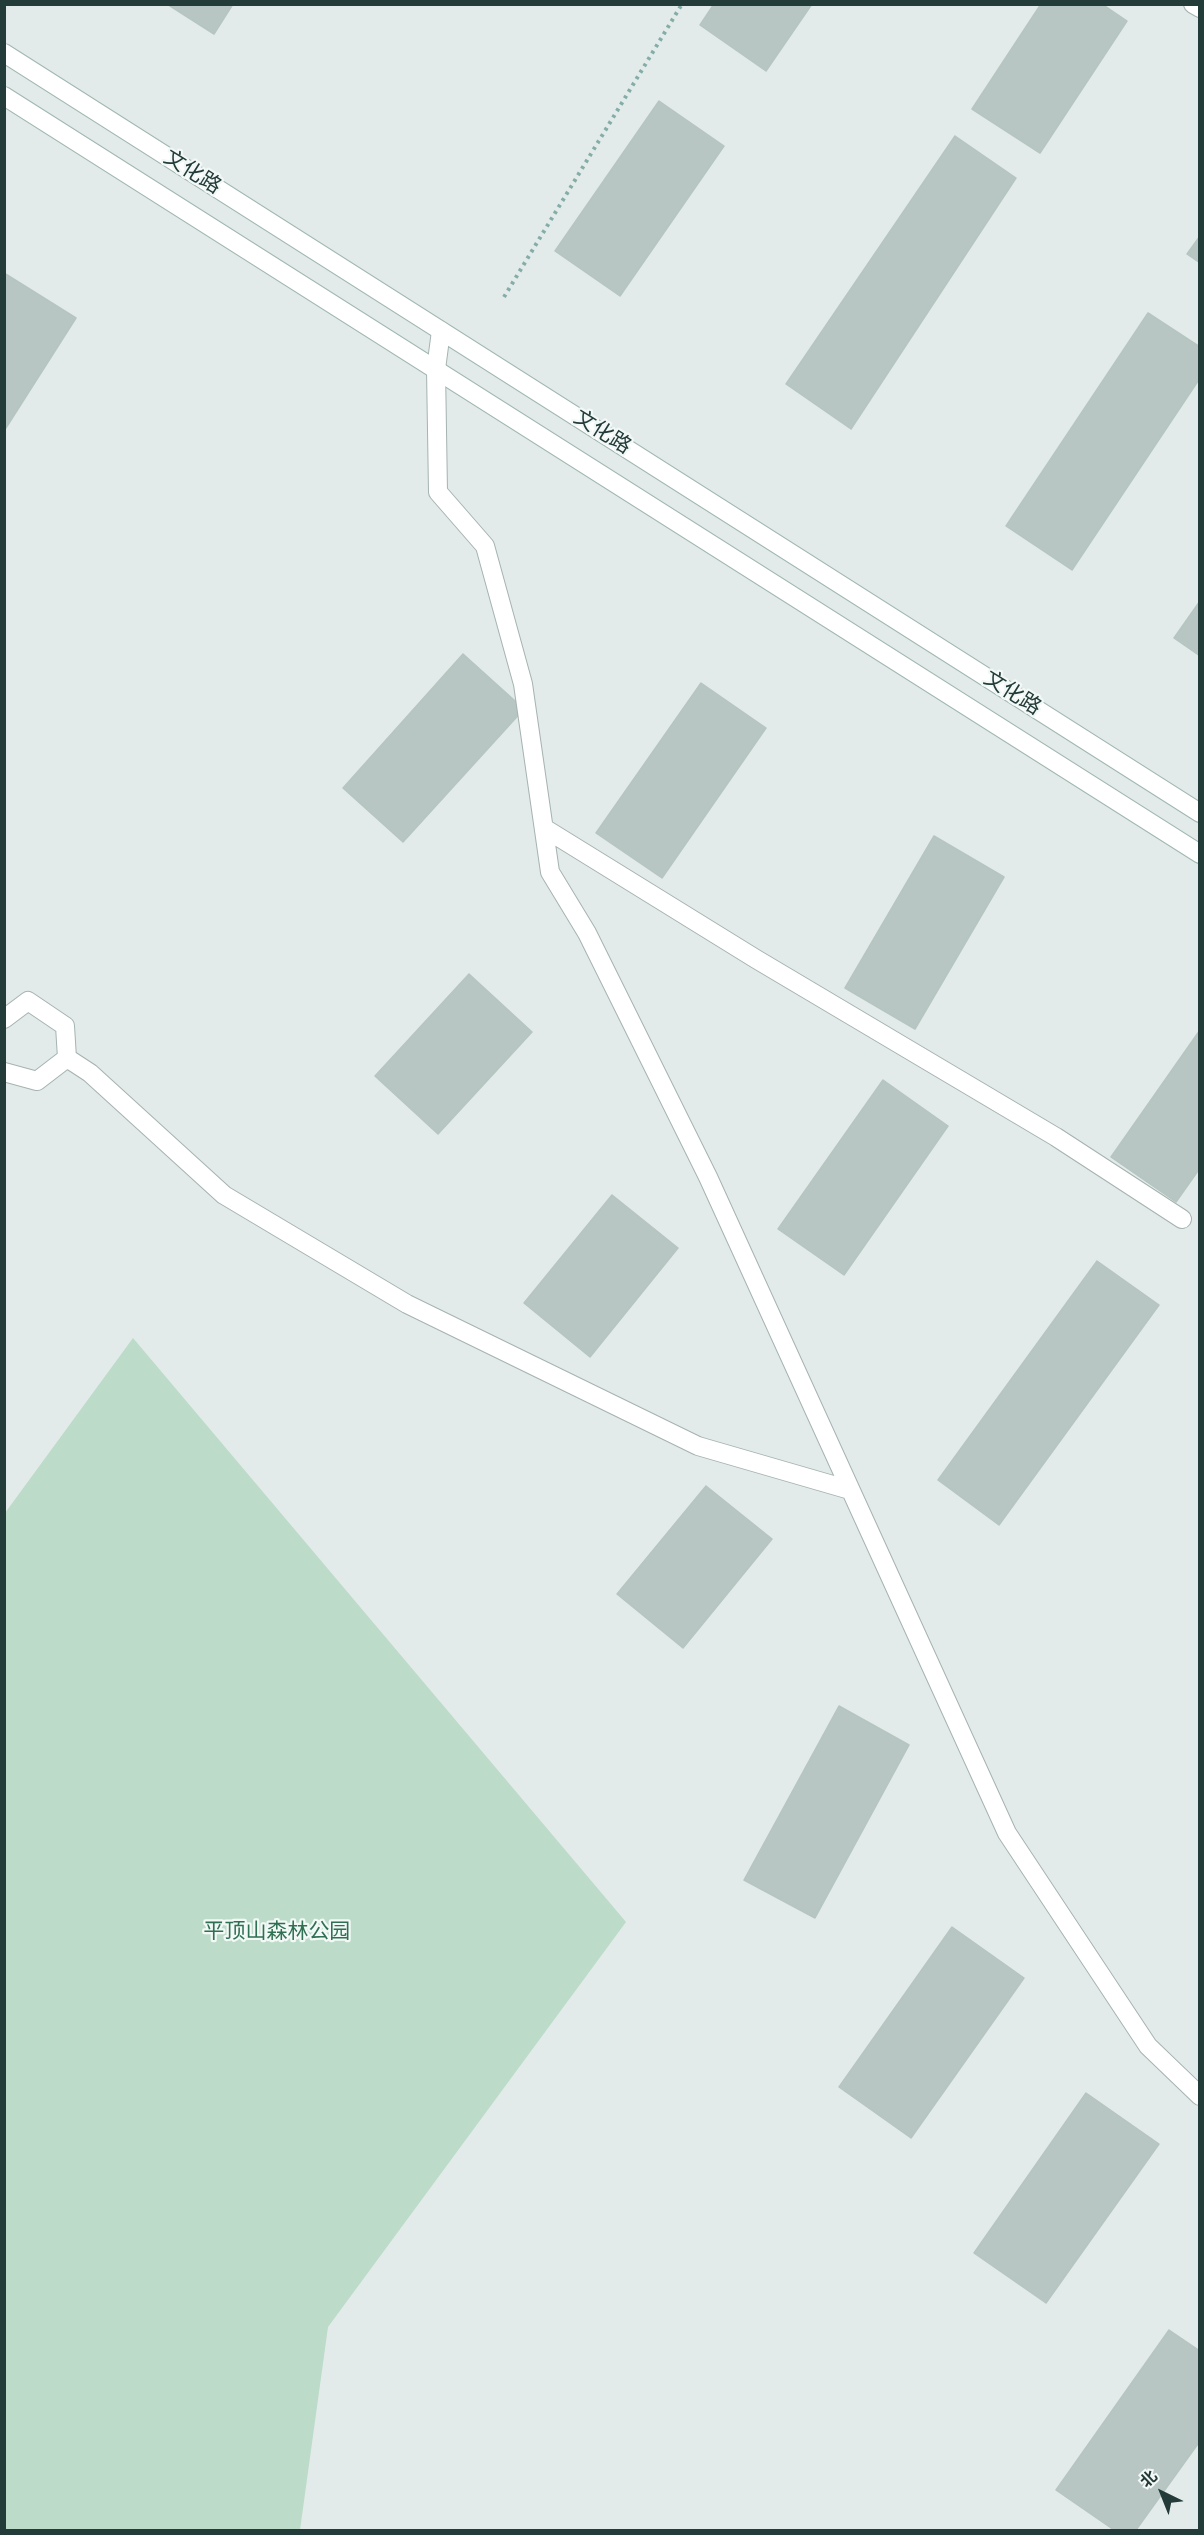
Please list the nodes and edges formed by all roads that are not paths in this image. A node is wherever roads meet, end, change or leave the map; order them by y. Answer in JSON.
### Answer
{"nodes":[{"id":1,"x":1193,"y":4,"type":"edge"},
{"id":2,"x":1200,"y":8,"type":"edge"},
{"id":3,"x":4,"y":53,"type":"edge"},
{"id":4,"x":4,"y":96,"type":"edge"},
{"id":5,"x":441,"y":331,"type":"junction"},
{"id":6,"x":436,"y":369,"type":"junction"},
{"id":7,"x":1200,"y":813,"type":"edge"},
{"id":8,"x":544,"y":828,"type":"junction"},
{"id":9,"x":1200,"y":854,"type":"edge"},
{"id":10,"x":4,"y":1019,"type":"edge"},
{"id":11,"x":67,"y":1058,"type":"junction"},
{"id":12,"x":4,"y":1072,"type":"edge"},
{"id":13,"x":1182,"y":1219,"type":"dead end"},
{"id":14,"x":850,"y":1490,"type":"junction"},
{"id":15,"x":1200,"y":2096,"type":"edge"}],
"edges":[{"from":1,"to":2,"type":"street"},
{"from":3,"to":5,"type":"street","name":"文化路"},
{"from":4,"to":6,"type":"street","name":"文化路"},
{"from":5,"to":6,"type":"street"},
{"from":5,"to":7,"type":"street","name":"文化路"},
{"from":6,"to":8,"type":"street"},
{"from":6,"to":9,"type":"street","name":"文化路"},
{"from":8,"to":13,"type":"street"},
{"from":8,"to":14,"type":"street"},
{"from":10,"to":11,"type":"street"},
{"from":11,"to":12,"type":"street"},
{"from":11,"to":14,"type":"street"},
{"from":14,"to":15,"type":"street"}]}
